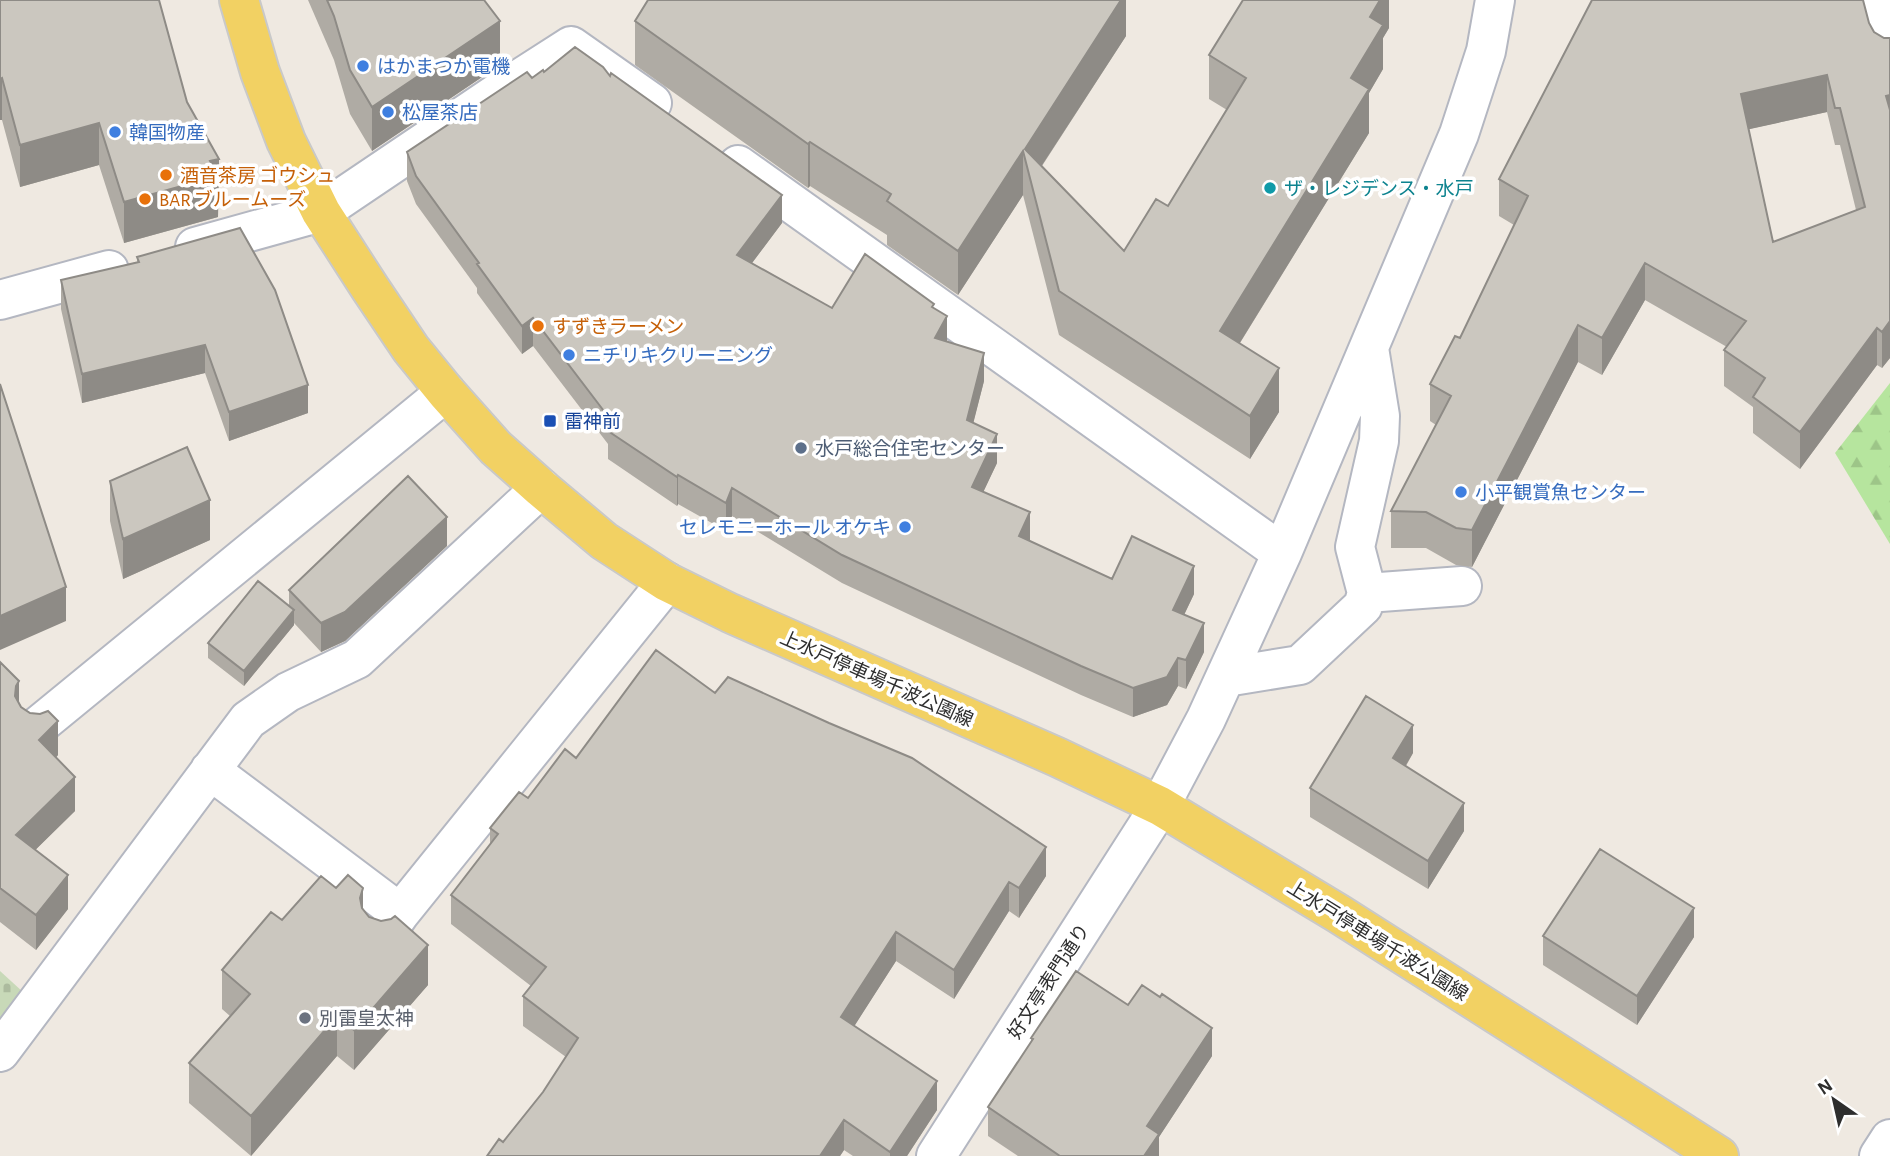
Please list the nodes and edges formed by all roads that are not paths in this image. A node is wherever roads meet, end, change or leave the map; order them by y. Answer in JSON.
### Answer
{"nodes":[{"id":1,"x":239,"y":0,"type":"edge"},
{"id":2,"x":1495,"y":0,"type":"edge"},
{"id":3,"x":1877,"y":0,"type":"edge"},
{"id":4,"x":1890,"y":54,"type":"edge"},
{"id":5,"x":321,"y":212,"type":"junction"},
{"id":6,"x":0,"y":300,"type":"edge"},
{"id":7,"x":1369,"y":348,"type":"junction"},
{"id":8,"x":446,"y":392,"type":"junction"},
{"id":9,"x":541,"y":488,"type":"junction"},
{"id":10,"x":1282,"y":553,"type":"junction"},
{"id":11,"x":667,"y":582,"type":"junction"},
{"id":12,"x":1462,"y":586,"type":"dead end"},
{"id":13,"x":1367,"y":593,"type":"junction"},
{"id":14,"x":1226,"y":677,"type":"junction"},
{"id":15,"x":37,"y":727,"type":"edge"},
{"id":16,"x":210,"y":770,"type":"junction"},
{"id":17,"x":1160,"y":806,"type":"junction"},
{"id":18,"x":0,"y":1052,"type":"edge"},
{"id":19,"x":1890,"y":1139,"type":"edge"},
{"id":20,"x":942,"y":1154,"type":"edge"},
{"id":21,"x":1719,"y":1156,"type":"edge"},
{"id":22,"x":1879,"y":1156,"type":"edge"}],
"edges":[{"from":1,"to":5,"type":"main road","name":"上水戸停車場千波公園線"},
{"from":2,"to":7,"type":"street","name":"好文亭表門通り"},
{"from":3,"to":4,"type":"street"},
{"from":5,"to":6,"type":"street"},
{"from":5,"to":8,"type":"main road","name":"上水戸停車場千波公園線"},
{"from":5,"to":10,"type":"street"},
{"from":7,"to":10,"type":"street","name":"好文亭表門通り"},
{"from":7,"to":13,"type":"street"},
{"from":8,"to":9,"type":"main road","name":"上水戸停車場千波公園線"},
{"from":8,"to":15,"type":"street"},
{"from":9,"to":11,"type":"main road","name":"上水戸停車場千波公園線"},
{"from":9,"to":16,"type":"street"},
{"from":10,"to":14,"type":"street","name":"好文亭表門通り"},
{"from":11,"to":16,"type":"street"},
{"from":11,"to":17,"type":"main road","name":"上水戸停車場千波公園線"},
{"from":12,"to":13,"type":"street"},
{"from":13,"to":14,"type":"street"},
{"from":14,"to":17,"type":"street","name":"好文亭表門通り"},
{"from":16,"to":18,"type":"street"},
{"from":17,"to":20,"type":"street","name":"好文亭表門通り"},
{"from":17,"to":21,"type":"main road","name":"上水戸停車場千波公園線"},
{"from":19,"to":22,"type":"street"}]}
